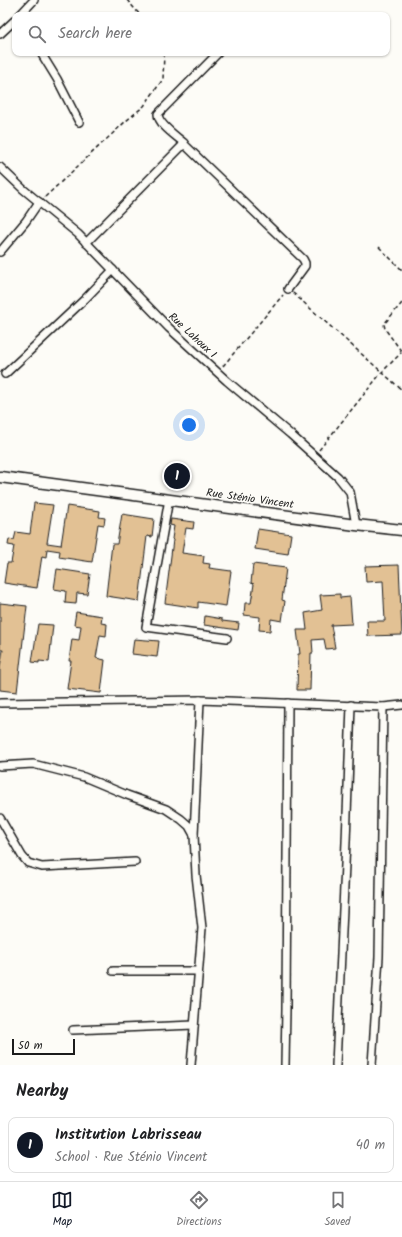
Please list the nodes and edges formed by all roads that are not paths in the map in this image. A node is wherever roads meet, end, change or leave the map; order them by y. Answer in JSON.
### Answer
{"nodes":[{"id":1,"x":34,"y":0,"type":"edge"},
{"id":2,"x":23,"y":12,"type":"edge"},
{"id":3,"x":12,"y":23,"type":"edge"},
{"id":4,"x":0,"y":34,"type":"edge"},
{"id":5,"x":43,"y":56,"type":"edge"},
{"id":6,"x":215,"y":56,"type":"edge"},
{"id":7,"x":78,"y":122,"type":"dead end"},
{"id":8,"x":184,"y":144,"type":"junction"},
{"id":9,"x":1,"y":170,"type":"edge"},
{"id":10,"x":39,"y":202,"type":"junction"},
{"id":11,"x":86,"y":243,"type":"junction"},
{"id":12,"x":0,"y":252,"type":"edge"},
{"id":13,"x":113,"y":270,"type":"junction"},
{"id":14,"x":288,"y":289,"type":"road end"},
{"id":15,"x":5,"y":374,"type":"dead end"},
{"id":16,"x":0,"y":477,"type":"edge"},
{"id":17,"x":169,"y":499,"type":"junction"},
{"id":18,"x":356,"y":525,"type":"junction"},
{"id":19,"x":402,"y":530,"type":"edge"},
{"id":20,"x":227,"y":638,"type":"dead end"},
{"id":21,"x":200,"y":700,"type":"junction"},
{"id":22,"x":0,"y":703,"type":"edge"},
{"id":23,"x":288,"y":703,"type":"junction"},
{"id":24,"x":351,"y":705,"type":"junction"},
{"id":25,"x":402,"y":705,"type":"edge"},
{"id":26,"x":383,"y":707,"type":"junction"},
{"id":27,"x":0,"y":766,"type":"edge"},
{"id":28,"x":0,"y":818,"type":"edge"},
{"id":29,"x":194,"y":835,"type":"junction"},
{"id":30,"x":135,"y":862,"type":"dead end"},
{"id":31,"x":198,"y":970,"type":"junction"},
{"id":32,"x":113,"y":971,"type":"dead end"},
{"id":33,"x":194,"y":1026,"type":"junction"},
{"id":34,"x":73,"y":1030,"type":"dead end"},
{"id":35,"x":191,"y":1065,"type":"edge"},
{"id":36,"x":285,"y":1065,"type":"edge"},
{"id":37,"x":336,"y":1065,"type":"edge"},
{"id":38,"x":372,"y":1065,"type":"edge"}],
"edges":[{"from":1,"to":2,"type":"street"},
{"from":3,"to":4,"type":"street"},
{"from":5,"to":7,"type":"street"},
{"from":6,"to":8,"type":"street"},
{"from":8,"to":11,"type":"street"},
{"from":8,"to":14,"type":"street"},
{"from":9,"to":10,"type":"street","name":"Rue Lahoux I"},
{"from":10,"to":11,"type":"street","name":"Rue Lahoux I"},
{"from":10,"to":12,"type":"street"},
{"from":11,"to":13,"type":"street","name":"Rue Lahoux I"},
{"from":13,"to":15,"type":"street"},
{"from":13,"to":18,"type":"street","name":"Rue Lahoux I"},
{"from":16,"to":17,"type":"main road","name":"Rue Sténio Vincent"},
{"from":17,"to":18,"type":"main road","name":"Rue Sténio Vincent"},
{"from":17,"to":20,"type":"street"},
{"from":18,"to":19,"type":"main road","name":"Rue Sténio Vincent"},
{"from":21,"to":22,"type":"street"},
{"from":21,"to":23,"type":"street"},
{"from":21,"to":29,"type":"street"},
{"from":23,"to":24,"type":"street"},
{"from":23,"to":36,"type":"street"},
{"from":24,"to":26,"type":"street"},
{"from":24,"to":37,"type":"street"},
{"from":25,"to":26,"type":"street"},
{"from":26,"to":38,"type":"street"},
{"from":27,"to":29,"type":"street"},
{"from":28,"to":30,"type":"street"},
{"from":29,"to":31,"type":"street"},
{"from":31,"to":32,"type":"street"},
{"from":31,"to":33,"type":"street"},
{"from":33,"to":34,"type":"street"},
{"from":33,"to":35,"type":"street"}]}
